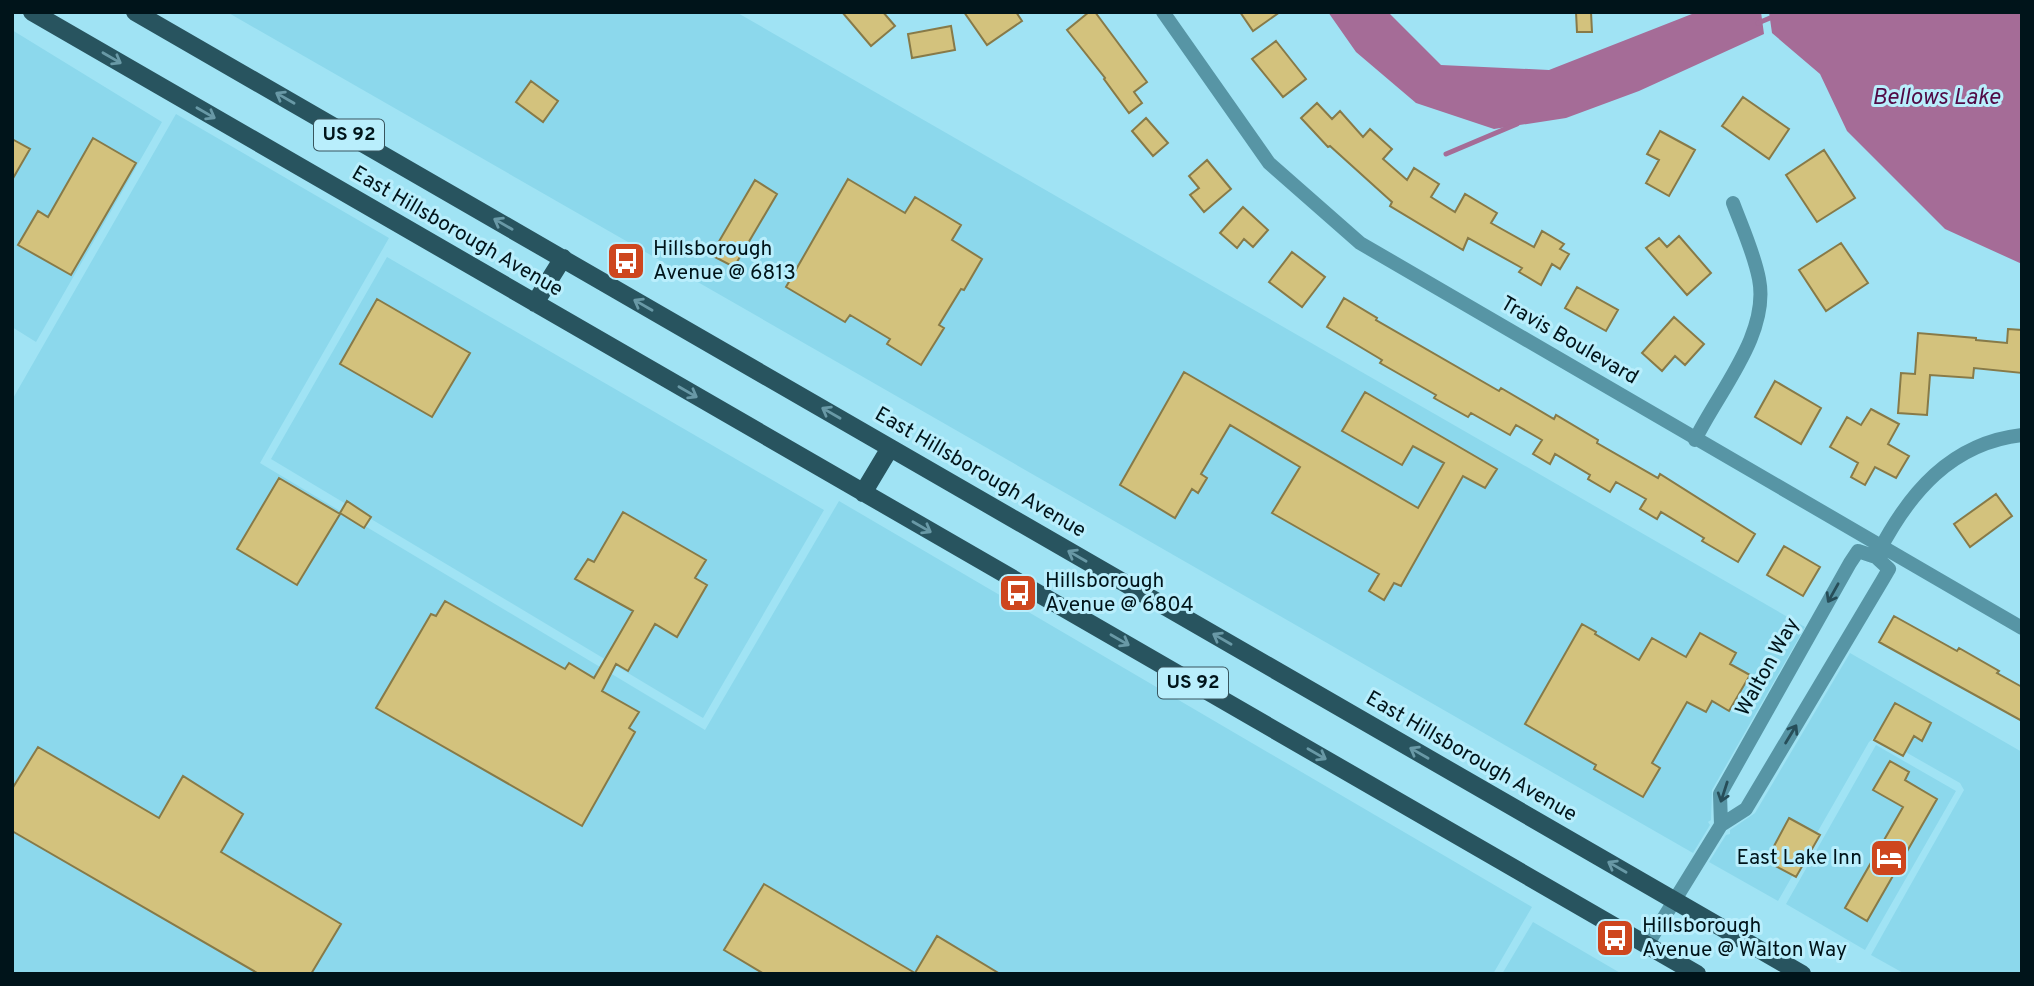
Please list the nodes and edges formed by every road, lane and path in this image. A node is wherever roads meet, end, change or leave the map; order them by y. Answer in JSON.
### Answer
{"nodes":[{"id":1,"x":32,"y":12,"type":"edge"},
{"id":2,"x":135,"y":12,"type":"edge"},
{"id":3,"x":1163,"y":12,"type":"edge"},
{"id":4,"x":1733,"y":202,"type":"dead end"},
{"id":5,"x":563,"y":258,"type":"junction"},
{"id":6,"x":535,"y":303,"type":"junction"},
{"id":7,"x":2022,"y":435,"type":"edge"},
{"id":8,"x":1695,"y":440,"type":"junction"},
{"id":9,"x":890,"y":447,"type":"junction"},
{"id":10,"x":863,"y":493,"type":"junction"},
{"id":11,"x":1879,"y":551,"type":"junction"},
{"id":12,"x":2022,"y":628,"type":"edge"},
{"id":13,"x":1721,"y":825,"type":"junction"},
{"id":14,"x":1676,"y":901,"type":"junction"},
{"id":15,"x":1647,"y":945,"type":"junction"},
{"id":16,"x":1697,"y":974,"type":"edge"},
{"id":17,"x":1802,"y":974,"type":"edge"}],
"edges":[{"from":1,"to":6,"type":"main road","name":"East Hillsborough Avenue","number":"US 92","one_way":true},
{"from":5,"to":2,"type":"main road","name":"East Hillsborough Avenue","number":"US 92","one_way":true},
{"from":3,"to":8,"type":"street","name":"Travis Boulevard"},
{"from":4,"to":8,"type":"street"},
{"from":5,"to":6,"type":"main road"},
{"from":9,"to":5,"type":"main road","name":"East Hillsborough Avenue","number":"US 92","one_way":true},
{"from":6,"to":10,"type":"main road","name":"East Hillsborough Avenue","number":"US 92","one_way":true},
{"from":7,"to":11,"type":"street"},
{"from":8,"to":11,"type":"street","name":"Travis Boulevard"},
{"from":9,"to":10,"type":"main road"},
{"from":14,"to":9,"type":"main road","name":"East Hillsborough Avenue","number":"US 92","one_way":true},
{"from":10,"to":15,"type":"main road","name":"East Hillsborough Avenue","number":"US 92","one_way":true},
{"from":11,"to":12,"type":"street","name":"Travis Boulevard"},
{"from":13,"to":11,"type":"street","name":"Walton Way","one_way":true},
{"from":11,"to":13,"type":"street","name":"Walton Way","one_way":true},
{"from":13,"to":14,"type":"street","name":"Walton Way"},
{"from":14,"to":15,"type":"street","name":"Walton Way"},
{"from":14,"to":17,"type":"main road","name":"East Hillsborough Avenue","number":"US 92"},
{"from":15,"to":16,"type":"main road","name":"East Hillsborough Avenue","number":"US 92"}]}
